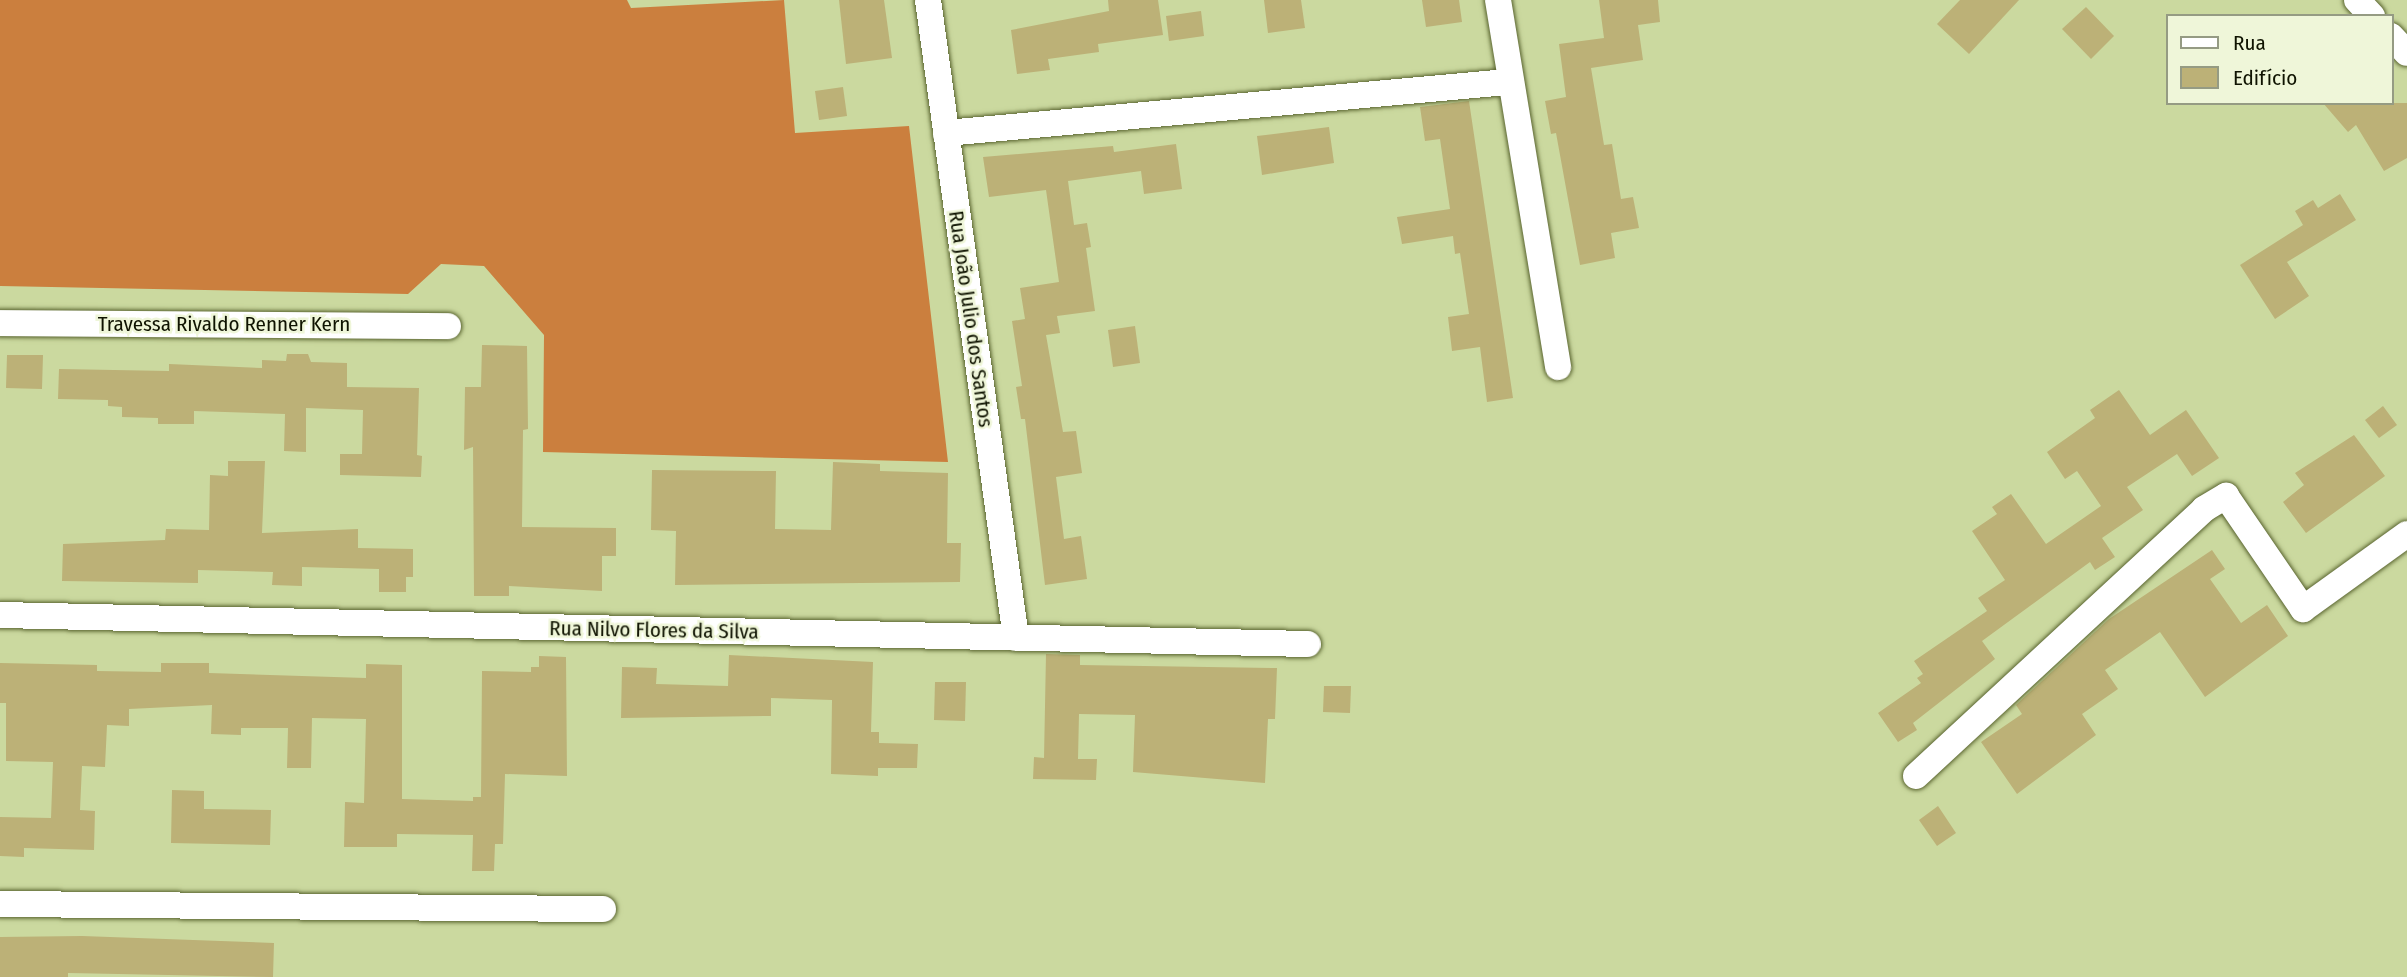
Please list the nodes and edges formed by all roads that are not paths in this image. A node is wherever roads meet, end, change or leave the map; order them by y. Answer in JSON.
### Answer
{"nodes":[{"id":1,"x":928,"y":0,"type":"edge"},
{"id":2,"x":1498,"y":0,"type":"edge"},
{"id":3,"x":2357,"y":0,"type":"edge"},
{"id":4,"x":2370,"y":14,"type":"edge"},
{"id":5,"x":2393,"y":38,"type":"edge"},
{"id":6,"x":2407,"y":53,"type":"edge"},
{"id":7,"x":1508,"y":82,"type":"junction"},
{"id":8,"x":946,"y":133,"type":"junction"},
{"id":9,"x":0,"y":323,"type":"edge"},
{"id":10,"x":448,"y":326,"type":"dead end"},
{"id":11,"x":1558,"y":367,"type":"dead end"},
{"id":12,"x":2407,"y":534,"type":"edge"},
{"id":13,"x":0,"y":615,"type":"edge"},
{"id":14,"x":1016,"y":638,"type":"junction"},
{"id":15,"x":1308,"y":644,"type":"dead end"},
{"id":16,"x":1916,"y":776,"type":"dead end"},
{"id":17,"x":0,"y":904,"type":"edge"},
{"id":18,"x":603,"y":909,"type":"dead end"}],
"edges":[{"from":1,"to":8,"type":"street","name":"Rua João Julio dos Santos"},
{"from":2,"to":7,"type":"street"},
{"from":3,"to":4,"type":"street"},
{"from":5,"to":6,"type":"street"},
{"from":7,"to":8,"type":"street"},
{"from":7,"to":11,"type":"street"},
{"from":8,"to":14,"type":"street","name":"Rua João Julio dos Santos"},
{"from":9,"to":10,"type":"street","name":"Travessa Rivaldo Renner Kern"},
{"from":12,"to":16,"type":"street"},
{"from":13,"to":14,"type":"street","name":"Rua Nilvo Flores da Silva"},
{"from":14,"to":15,"type":"street","name":"Rua Nilvo Flores da Silva"},
{"from":17,"to":18,"type":"street"}]}
